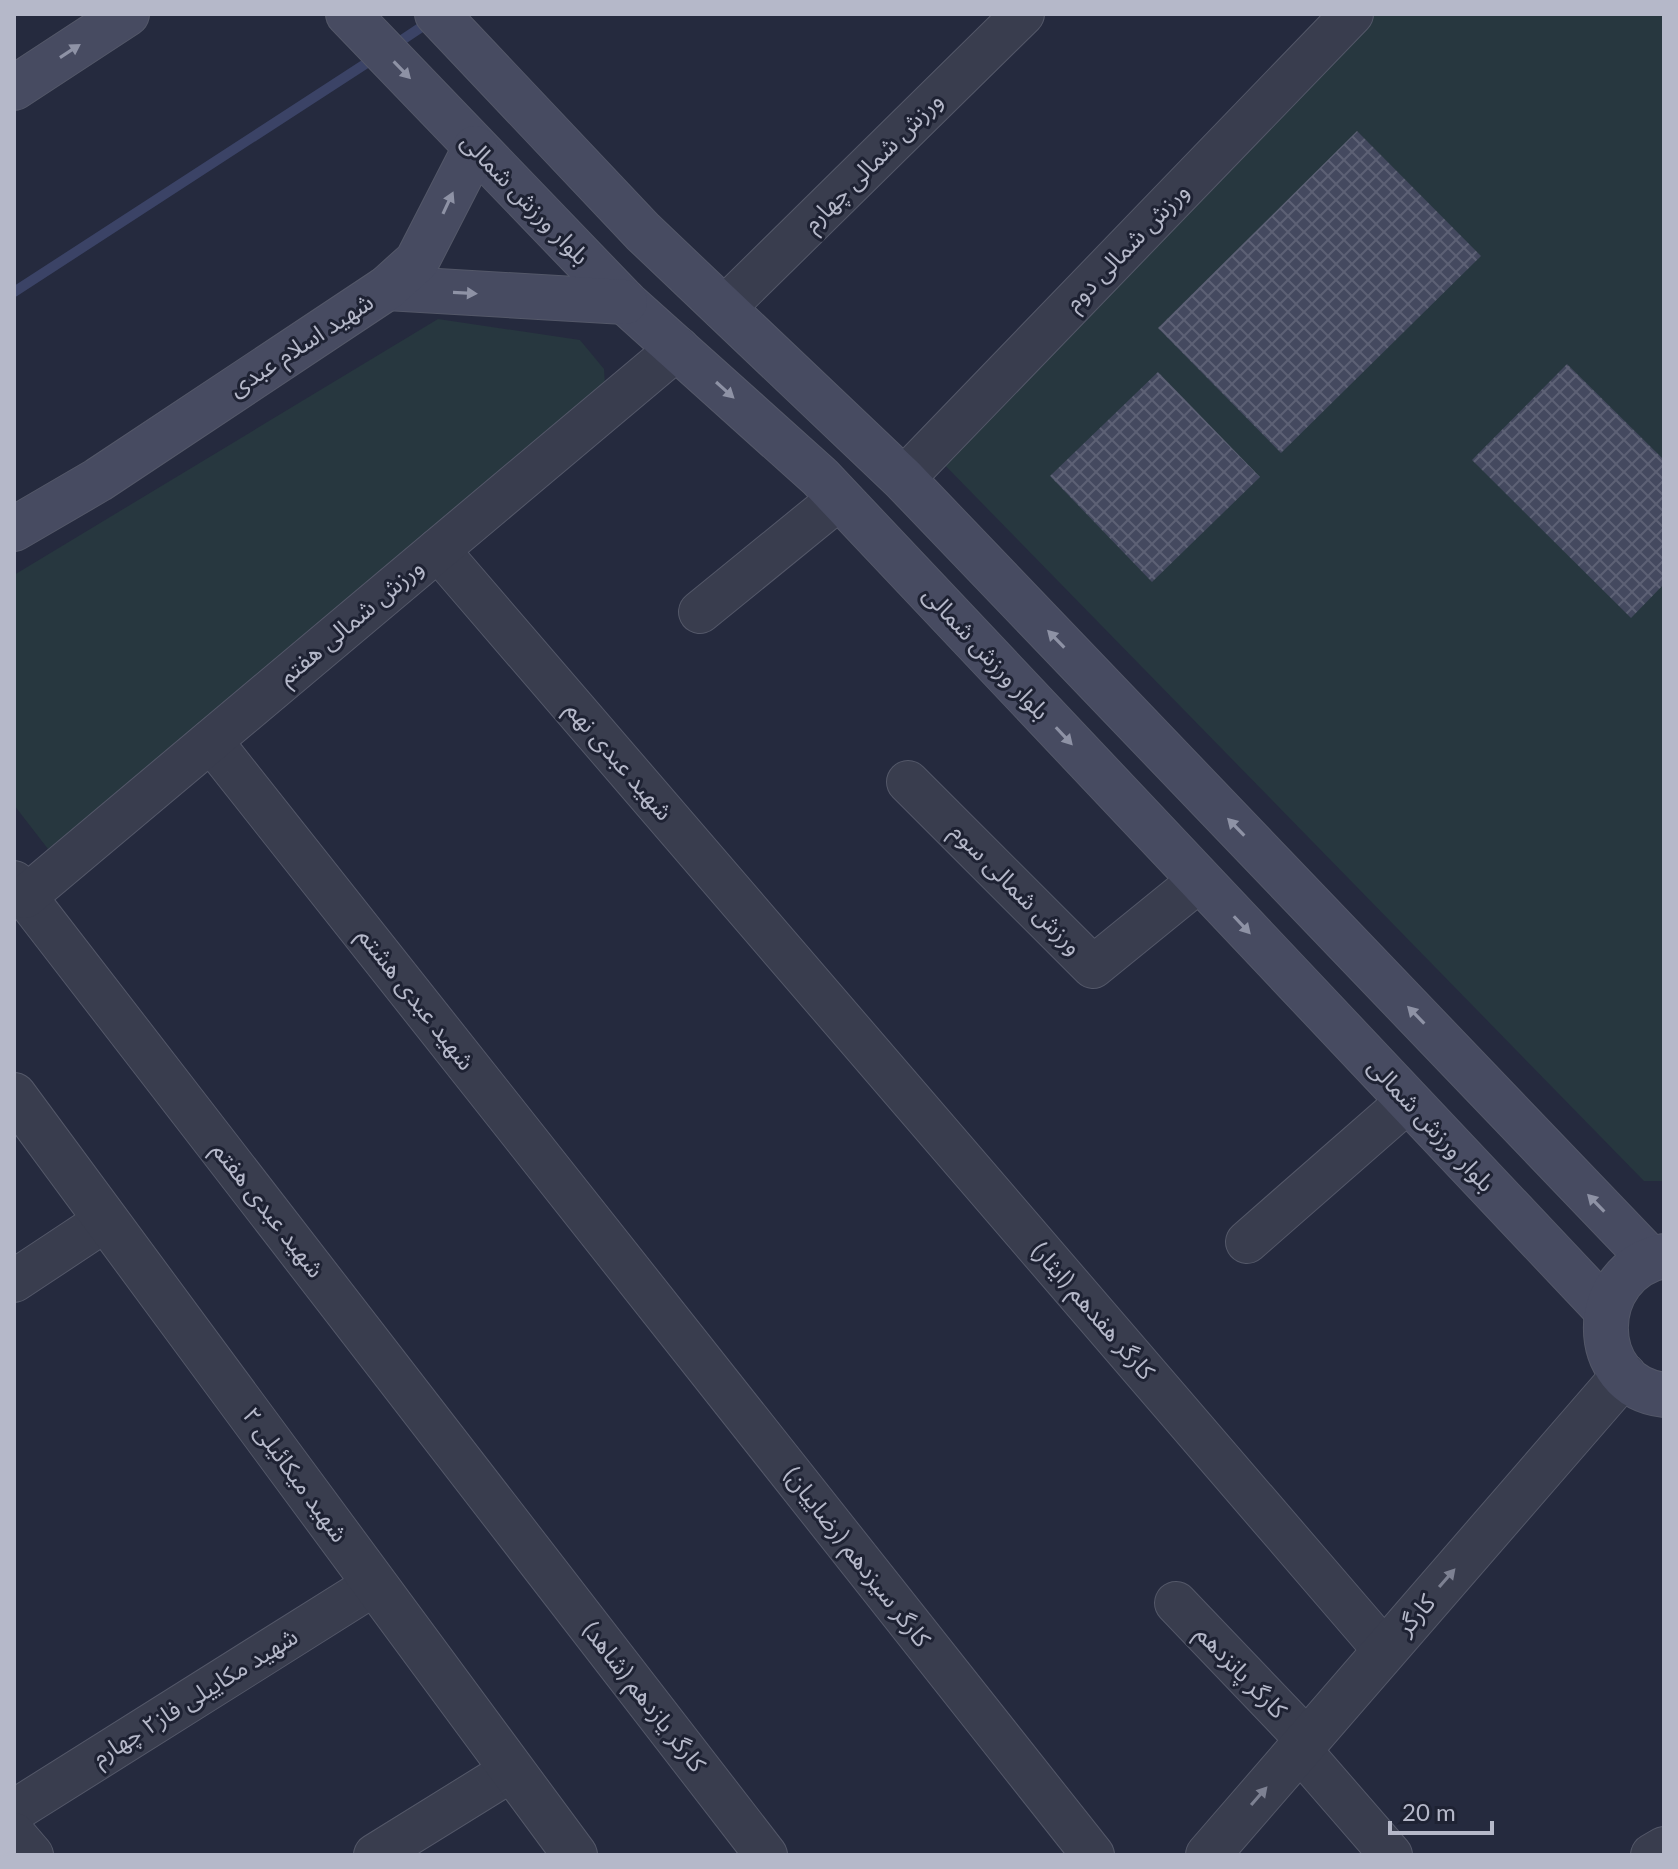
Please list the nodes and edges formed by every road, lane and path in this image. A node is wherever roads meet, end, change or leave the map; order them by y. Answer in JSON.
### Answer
{"nodes":[{"id":1,"x":127,"y":14,"type":"edge"},
{"id":2,"x":348,"y":14,"type":"edge"},
{"id":3,"x":437,"y":14,"type":"edge"},
{"id":4,"x":1023,"y":14,"type":"edge"},
{"id":5,"x":1352,"y":14,"type":"edge"},
{"id":6,"x":14,"y":88,"type":"edge"},
{"id":7,"x":473,"y":145,"type":"junction"},
{"id":8,"x":387,"y":288,"type":"junction"},
{"id":9,"x":625,"y":302,"type":"junction"},
{"id":10,"x":723,"y":309,"type":"junction"},
{"id":11,"x":678,"y":348,"type":"junction"},
{"id":12,"x":903,"y":479,"type":"junction"},
{"id":13,"x":849,"y":508,"type":"junction"},
{"id":14,"x":14,"y":529,"type":"edge"},
{"id":15,"x":438,"y":550,"type":"junction"},
{"id":16,"x":700,"y":612,"type":"dead end"},
{"id":17,"x":211,"y":741,"type":"junction"},
{"id":18,"x":908,"y":782,"type":"dead end"},
{"id":19,"x":1200,"y":880,"type":"junction"},
{"id":20,"x":20,"y":890,"type":"edge"},
{"id":21,"x":801,"y":972,"type":"joint"},
{"id":22,"x":14,"y":1095,"type":"edge"},
{"id":23,"x":1408,"y":1101,"type":"junction"},
{"id":24,"x":106,"y":1220,"type":"junction"},
{"id":25,"x":1247,"y":1242,"type":"dead end"},
{"id":26,"x":621,"y":1258,"type":"joint"},
{"id":27,"x":1657,"y":1258,"type":"edge"},
{"id":28,"x":14,"y":1281,"type":"edge"},
{"id":29,"x":1606,"y":1310,"type":"junction"},
{"id":30,"x":1624,"y":1375,"type":"junction"},
{"id":31,"x":1664,"y":1395,"type":"edge"},
{"id":32,"x":522,"y":1538,"type":"joint"},
{"id":33,"x":375,"y":1584,"type":"junction"},
{"id":34,"x":1176,"y":1603,"type":"dead end"},
{"id":35,"x":1385,"y":1651,"type":"junction"},
{"id":36,"x":1303,"y":1745,"type":"junction"},
{"id":37,"x":512,"y":1770,"type":"junction"},
{"id":38,"x":14,"y":1811,"type":"edge"},
{"id":39,"x":14,"y":1834,"type":"edge"},
{"id":40,"x":1664,"y":1848,"type":"edge"},
{"id":41,"x":32,"y":1855,"type":"edge"},
{"id":42,"x":375,"y":1855,"type":"edge"},
{"id":43,"x":575,"y":1855,"type":"edge"},
{"id":44,"x":766,"y":1855,"type":"edge"},
{"id":45,"x":1093,"y":1855,"type":"edge"},
{"id":46,"x":1208,"y":1855,"type":"edge"},
{"id":47,"x":1391,"y":1855,"type":"edge"},
{"id":48,"x":1652,"y":1855,"type":"edge"}],
"edges":[{"from":6,"to":1,"type":"main road","one_way":true},
{"from":2,"to":7,"type":"main road","name":"بلوار ورزش شمالی","one_way":true},
{"from":3,"to":10,"type":"main road"},
{"from":4,"to":10,"type":"street","name":"ورزش شمالی چهارم"},
{"from":5,"to":12,"type":"street","name":"ورزش شمالی دوم"},
{"from":8,"to":7,"type":"main road","one_way":true},
{"from":7,"to":9,"type":"main road","name":"بلوار ورزش شمالی"},
{"from":8,"to":9,"type":"main road","name":"شهید اسلام عبدی","one_way":true},
{"from":8,"to":14,"type":"main road","name":"شهید اسلام عبدی"},
{"from":9,"to":11,"type":"main road","name":"بلوار ورزش شمالی"},
{"from":10,"to":12,"type":"main road"},
{"from":11,"to":13,"type":"main road","name":"بلوار ورزش شمالی","one_way":true},
{"from":11,"to":15,"type":"street","name":"ورزش شمالی هفتم"},
{"from":12,"to":13,"type":"main road"},
{"from":27,"to":12,"type":"main road","one_way":true},
{"from":13,"to":16,"type":"street"},
{"from":13,"to":19,"type":"main road","name":"بلوار ورزش شمالی","one_way":true},
{"from":15,"to":17,"type":"street","name":"ورزش شمالی هفتم"},
{"from":15,"to":21,"type":"street","name":"شهید عبدی نهم"},
{"from":17,"to":20,"type":"street","name":"ورزش شمالی هفتم"},
{"from":17,"to":26,"type":"street","name":"شهید عبدی هشتم"},
{"from":18,"to":19,"type":"street","name":"ورزش شمالی سوم"},
{"from":19,"to":23,"type":"main road","name":"بلوار ورزش شمالی","one_way":true},
{"from":20,"to":32,"type":"street","name":"شهید عبدی هفتم"},
{"from":21,"to":35,"type":"street","name":"کارگر هفدهم (ایثار)"},
{"from":22,"to":24,"type":"street","name":"شهید میکائیلی ۲"},
{"from":23,"to":25,"type":"street"},
{"from":23,"to":29,"type":"main road","name":"بلوار ورزش شمالی"},
{"from":24,"to":28,"type":"street"},
{"from":24,"to":33,"type":"street","name":"شهید میکائیلی ۲"},
{"from":26,"to":45,"type":"street","name":"کارگر سیزدهم (رضاییان)"},
{"from":27,"to":29,"type":"main road"},
{"from":29,"to":30,"type":"main road"},
{"from":30,"to":31,"type":"main road"},
{"from":35,"to":30,"type":"street","name":"کارگر","one_way":true},
{"from":32,"to":44,"type":"street","name":"کارگر یازدهم (شاهد)"},
{"from":33,"to":37,"type":"street","name":"شهید میکائیلی ۲"},
{"from":33,"to":38,"type":"street","name":"شهید مکاییلی فاز۲ چهارم"},
{"from":34,"to":36,"type":"street","name":"کارگر پانزدهم"},
{"from":35,"to":36,"type":"street","name":"کارگر"},
{"from":46,"to":36,"type":"street","name":"کارگر","one_way":true},
{"from":36,"to":47,"type":"street","name":"کارگر پانزدهم"},
{"from":37,"to":42,"type":"street"},
{"from":37,"to":43,"type":"street","name":"شهید میکائیلی ۲"},
{"from":39,"to":41,"type":"street"},
{"from":40,"to":48,"type":"street"}]}
